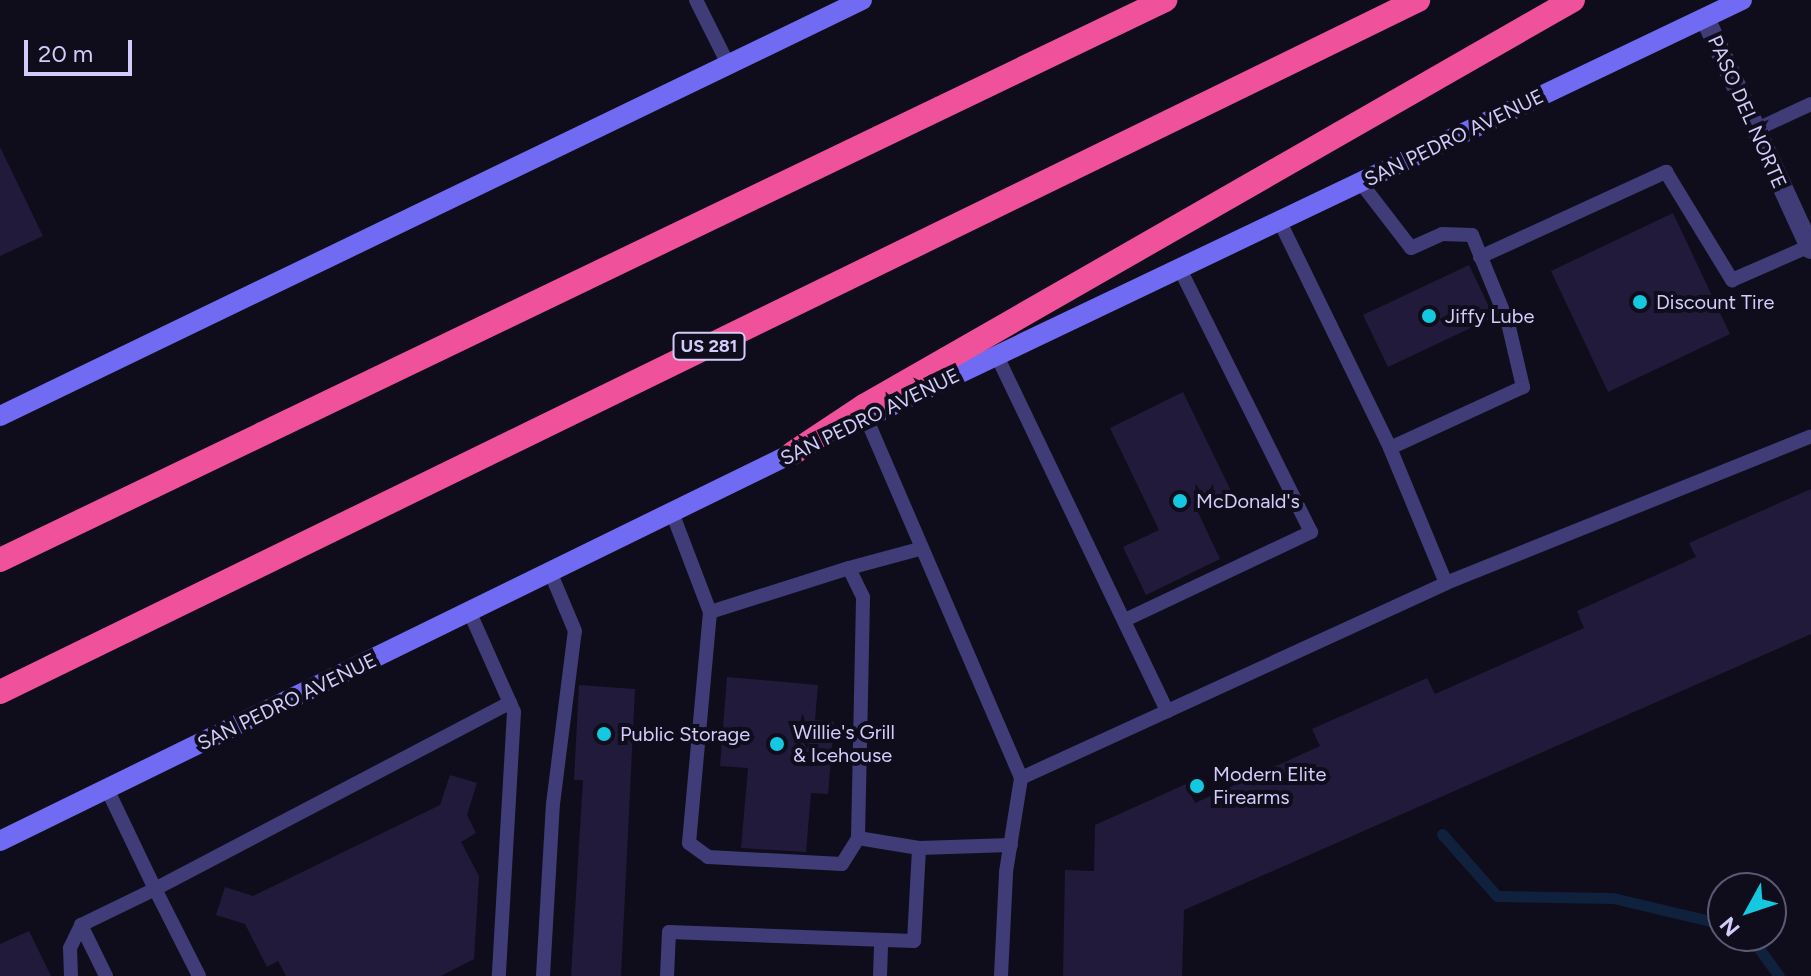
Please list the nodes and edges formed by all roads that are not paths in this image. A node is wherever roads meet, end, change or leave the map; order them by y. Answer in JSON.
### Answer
{"nodes":[{"id":1,"x":696,"y":0,"type":"edge"},
{"id":2,"x":862,"y":0,"type":"edge"},
{"id":3,"x":1165,"y":0,"type":"edge"},
{"id":4,"x":1418,"y":0,"type":"edge"},
{"id":5,"x":1573,"y":0,"type":"edge"},
{"id":6,"x":1742,"y":0,"type":"edge"},
{"id":7,"x":1705,"y":18,"type":"junction"},
{"id":8,"x":728,"y":64,"type":"junction"},
{"id":9,"x":1811,"y":104,"type":"edge"},
{"id":10,"x":1755,"y":130,"type":"junction"},
{"id":11,"x":1361,"y":183,"type":"junction"},
{"id":12,"x":1280,"y":222,"type":"junction"},
{"id":13,"x":1810,"y":248,"type":"edge"},
{"id":14,"x":1480,"y":257,"type":"junction"},
{"id":15,"x":1180,"y":269,"type":"junction"},
{"id":16,"x":997,"y":356,"type":"junction"},
{"id":17,"x":864,"y":413,"type":"junction"},
{"id":18,"x":0,"y":416,"type":"edge"},
{"id":19,"x":1811,"y":436,"type":"edge"},
{"id":20,"x":1390,"y":448,"type":"junction"},
{"id":21,"x":793,"y":453,"type":"joint"},
{"id":22,"x":673,"y":515,"type":"junction"},
{"id":23,"x":920,"y":549,"type":"junction"},
{"id":24,"x":0,"y":560,"type":"edge"},
{"id":25,"x":849,"y":568,"type":"junction"},
{"id":26,"x":551,"y":574,"type":"junction"},
{"id":27,"x":1446,"y":583,"type":"junction"},
{"id":28,"x":710,"y":612,"type":"junction"},
{"id":29,"x":470,"y":613,"type":"junction"},
{"id":30,"x":1125,"y":620,"type":"junction"},
{"id":31,"x":0,"y":692,"type":"edge"},
{"id":32,"x":510,"y":703,"type":"junction"},
{"id":33,"x":1167,"y":711,"type":"junction"},
{"id":34,"x":1021,"y":778,"type":"junction"},
{"id":35,"x":107,"y":789,"type":"junction"},
{"id":36,"x":858,"y":838,"type":"junction"},
{"id":37,"x":0,"y":841,"type":"edge"},
{"id":38,"x":1011,"y":845,"type":"junction"},
{"id":39,"x":919,"y":848,"type":"junction"},
{"id":40,"x":155,"y":889,"type":"junction"},
{"id":41,"x":81,"y":925,"type":"junction"},
{"id":42,"x":881,"y":940,"type":"junction"},
{"id":43,"x":71,"y":976,"type":"edge"},
{"id":44,"x":106,"y":976,"type":"edge"},
{"id":45,"x":199,"y":976,"type":"edge"},
{"id":46,"x":499,"y":976,"type":"edge"},
{"id":47,"x":543,"y":976,"type":"edge"},
{"id":48,"x":667,"y":976,"type":"edge"},
{"id":49,"x":880,"y":976,"type":"edge"},
{"id":50,"x":1001,"y":976,"type":"edge"}],
"edges":[{"from":1,"to":8,"type":"lane"},
{"from":2,"to":8,"type":"main road"},
{"from":3,"to":24,"type":"highway"},
{"from":4,"to":31,"type":"highway","number":"US 281"},
{"from":5,"to":17,"type":"highway"},
{"from":6,"to":7,"type":"main road","name":"SAN PEDRO AVENUE"},
{"from":7,"to":10,"type":"street","name":"PASO DEL NORTE"},
{"from":7,"to":11,"type":"main road","name":"SAN PEDRO AVENUE"},
{"from":8,"to":18,"type":"main road"},
{"from":9,"to":10,"type":"lane"},
{"from":10,"to":13,"type":"street","name":"PASO DEL NORTE"},
{"from":11,"to":12,"type":"main road","name":"SAN PEDRO AVENUE"},
{"from":11,"to":14,"type":"lane"},
{"from":12,"to":15,"type":"main road","name":"SAN PEDRO AVENUE"},
{"from":12,"to":20,"type":"lane"},
{"from":13,"to":14,"type":"lane"},
{"from":14,"to":20,"type":"lane"},
{"from":15,"to":16,"type":"main road","name":"SAN PEDRO AVENUE"},
{"from":15,"to":30,"type":"lane"},
{"from":16,"to":17,"type":"main road","name":"SAN PEDRO AVENUE"},
{"from":16,"to":30,"type":"lane"},
{"from":17,"to":21,"type":"highway"},
{"from":17,"to":23,"type":"lane"},
{"from":19,"to":27,"type":"lane"},
{"from":20,"to":27,"type":"lane"},
{"from":21,"to":22,"type":"main road","name":"SAN PEDRO AVENUE"},
{"from":22,"to":26,"type":"main road","name":"SAN PEDRO AVENUE"},
{"from":22,"to":28,"type":"lane"},
{"from":23,"to":25,"type":"lane"},
{"from":23,"to":34,"type":"lane"},
{"from":25,"to":28,"type":"lane"},
{"from":25,"to":36,"type":"lane"},
{"from":26,"to":29,"type":"main road","name":"SAN PEDRO AVENUE"},
{"from":26,"to":47,"type":"lane"},
{"from":27,"to":33,"type":"lane"},
{"from":28,"to":36,"type":"lane"},
{"from":29,"to":32,"type":"lane"},
{"from":29,"to":35,"type":"main road","name":"SAN PEDRO AVENUE"},
{"from":30,"to":33,"type":"lane"},
{"from":32,"to":40,"type":"lane"},
{"from":32,"to":46,"type":"lane"},
{"from":33,"to":34,"type":"lane"},
{"from":34,"to":38,"type":"lane"},
{"from":35,"to":37,"type":"main road","name":"SAN PEDRO AVENUE"},
{"from":35,"to":40,"type":"lane"},
{"from":36,"to":39,"type":"lane"},
{"from":38,"to":39,"type":"lane"},
{"from":38,"to":50,"type":"lane"},
{"from":39,"to":42,"type":"lane"},
{"from":40,"to":41,"type":"lane"},
{"from":40,"to":45,"type":"lane"},
{"from":41,"to":43,"type":"lane"},
{"from":41,"to":44,"type":"lane"},
{"from":42,"to":48,"type":"lane"},
{"from":42,"to":49,"type":"lane"}]}
